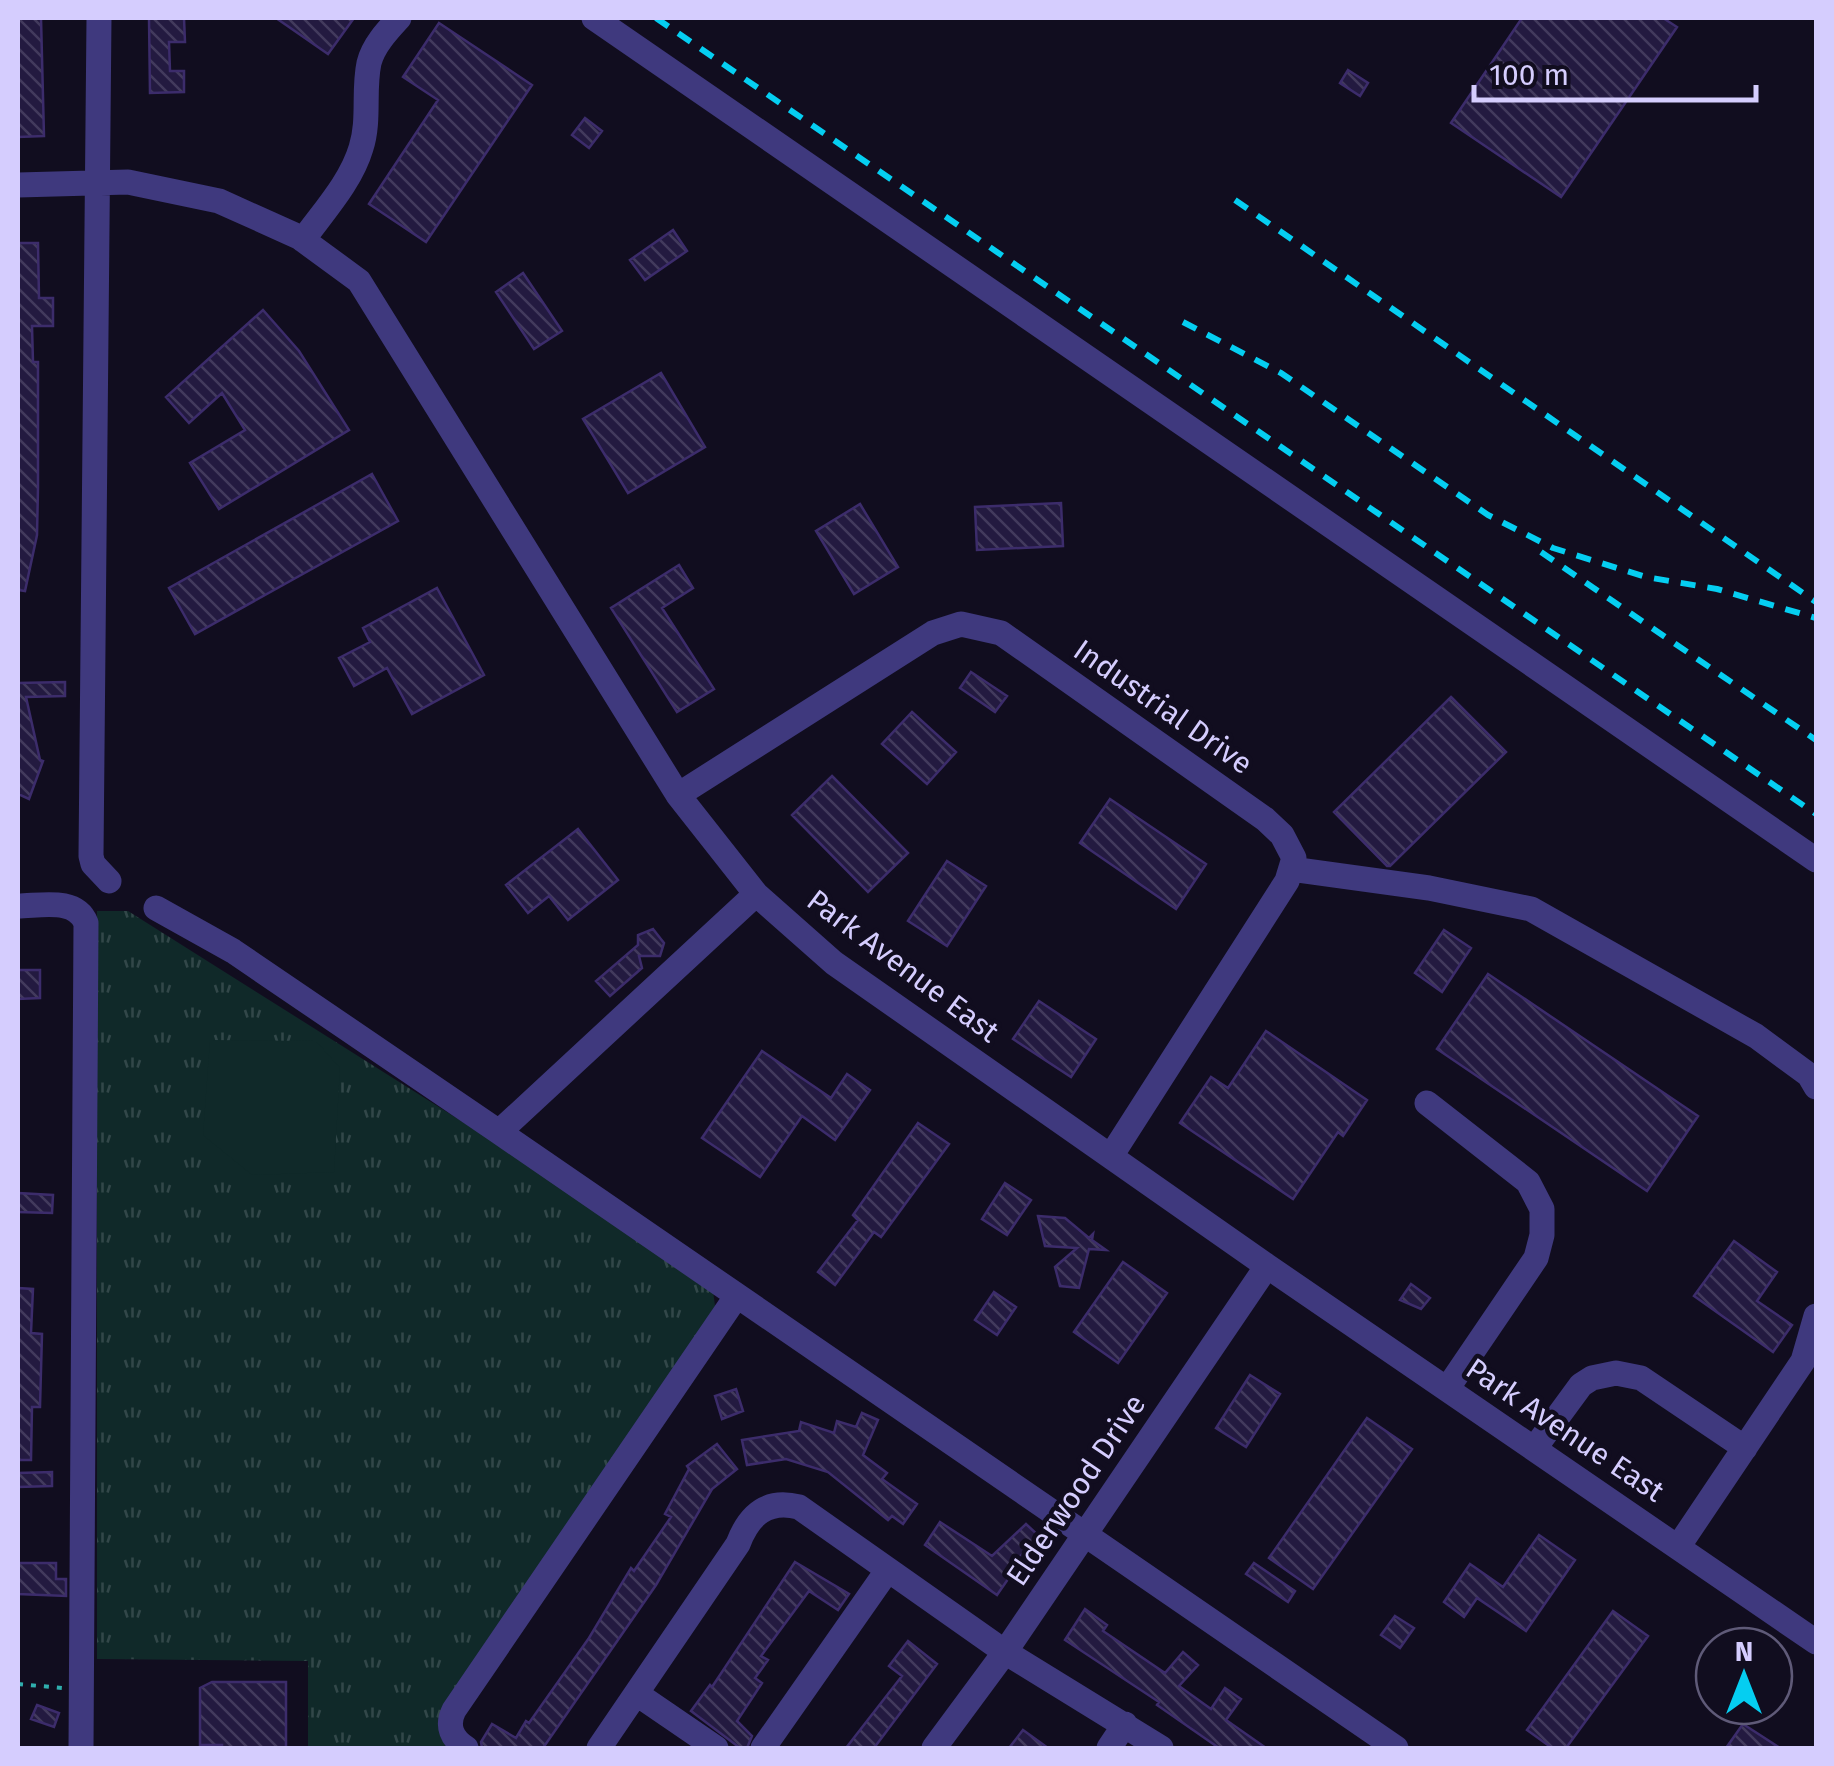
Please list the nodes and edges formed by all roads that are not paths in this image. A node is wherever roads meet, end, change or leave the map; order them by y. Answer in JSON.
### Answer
{"nodes":[{"id":1,"x":99,"y":18,"type":"edge"},
{"id":2,"x":399,"y":18,"type":"edge"},
{"id":3,"x":594,"y":18,"type":"edge"},
{"id":4,"x":98,"y":183,"type":"junction"},
{"id":5,"x":18,"y":186,"type":"edge"},
{"id":6,"x":302,"y":240,"type":"junction"},
{"id":7,"x":678,"y":795,"type":"junction"},
{"id":8,"x":1816,"y":860,"type":"edge"},
{"id":9,"x":1291,"y":868,"type":"junction"},
{"id":10,"x":109,"y":881,"type":"dead end"},
{"id":11,"x":756,"y":894,"type":"junction"},
{"id":12,"x":18,"y":906,"type":"edge"},
{"id":13,"x":156,"y":908,"type":"dead end"},
{"id":14,"x":1816,"y":1087,"type":"edge"},
{"id":15,"x":1427,"y":1103,"type":"dead end"},
{"id":16,"x":498,"y":1132,"type":"junction"},
{"id":17,"x":1111,"y":1156,"type":"junction"},
{"id":18,"x":1267,"y":1266,"type":"junction"},
{"id":19,"x":736,"y":1298,"type":"junction"},
{"id":20,"x":1816,"y":1316,"type":"edge"},
{"id":21,"x":1447,"y":1389,"type":"junction"},
{"id":22,"x":1745,"y":1448,"type":"junction"},
{"id":23,"x":1534,"y":1449,"type":"junction"},
{"id":24,"x":1084,"y":1537,"type":"junction"},
{"id":25,"x":1678,"y":1547,"type":"junction"},
{"id":26,"x":887,"y":1571,"type":"junction"},
{"id":27,"x":1816,"y":1642,"type":"edge"},
{"id":28,"x":1006,"y":1652,"type":"junction"},
{"id":29,"x":637,"y":1694,"type":"junction"},
{"id":30,"x":1125,"y":1724,"type":"junction"},
{"id":31,"x":81,"y":1748,"type":"edge"},
{"id":32,"x":466,"y":1748,"type":"edge"},
{"id":33,"x":598,"y":1748,"type":"edge"},
{"id":34,"x":716,"y":1748,"type":"edge"},
{"id":35,"x":763,"y":1748,"type":"edge"},
{"id":36,"x":934,"y":1748,"type":"edge"},
{"id":37,"x":1110,"y":1748,"type":"edge"},
{"id":38,"x":1161,"y":1748,"type":"edge"},
{"id":39,"x":1396,"y":1748,"type":"edge"}],
"edges":[{"from":1,"to":4,"type":"street"},
{"from":2,"to":6,"type":"street"},
{"from":3,"to":8,"type":"street"},
{"from":4,"to":5,"type":"street","name":"Park Avenue East"},
{"from":4,"to":6,"type":"street","name":"Park Avenue East"},
{"from":4,"to":10,"type":"street"},
{"from":6,"to":7,"type":"street","name":"Park Avenue East"},
{"from":7,"to":9,"type":"street","name":"Industrial Drive"},
{"from":7,"to":11,"type":"street","name":"Park Avenue East"},
{"from":9,"to":14,"type":"street"},
{"from":9,"to":17,"type":"street"},
{"from":11,"to":16,"type":"street"},
{"from":11,"to":17,"type":"street","name":"Park Avenue East"},
{"from":12,"to":31,"type":"street"},
{"from":13,"to":16,"type":"street"},
{"from":15,"to":21,"type":"street"},
{"from":16,"to":19,"type":"street"},
{"from":17,"to":18,"type":"street","name":"Park Avenue East"},
{"from":18,"to":21,"type":"street","name":"Park Avenue East"},
{"from":18,"to":24,"type":"street","name":"Elderwood Drive"},
{"from":19,"to":24,"type":"street"},
{"from":19,"to":32,"type":"street"},
{"from":20,"to":22,"type":"street"},
{"from":21,"to":23,"type":"street","name":"Park Avenue East"},
{"from":22,"to":23,"type":"street"},
{"from":22,"to":25,"type":"street"},
{"from":23,"to":25,"type":"street","name":"Park Avenue East"},
{"from":24,"to":28,"type":"street","name":"Elderwood Drive"},
{"from":24,"to":39,"type":"street"},
{"from":25,"to":27,"type":"street","name":"Park Avenue East"},
{"from":26,"to":28,"type":"street"},
{"from":26,"to":29,"type":"street"},
{"from":26,"to":35,"type":"street"},
{"from":28,"to":30,"type":"street"},
{"from":28,"to":36,"type":"street","name":"Elderwood Drive"},
{"from":29,"to":33,"type":"street"},
{"from":29,"to":34,"type":"street"},
{"from":30,"to":37,"type":"street"},
{"from":30,"to":38,"type":"street"}]}
